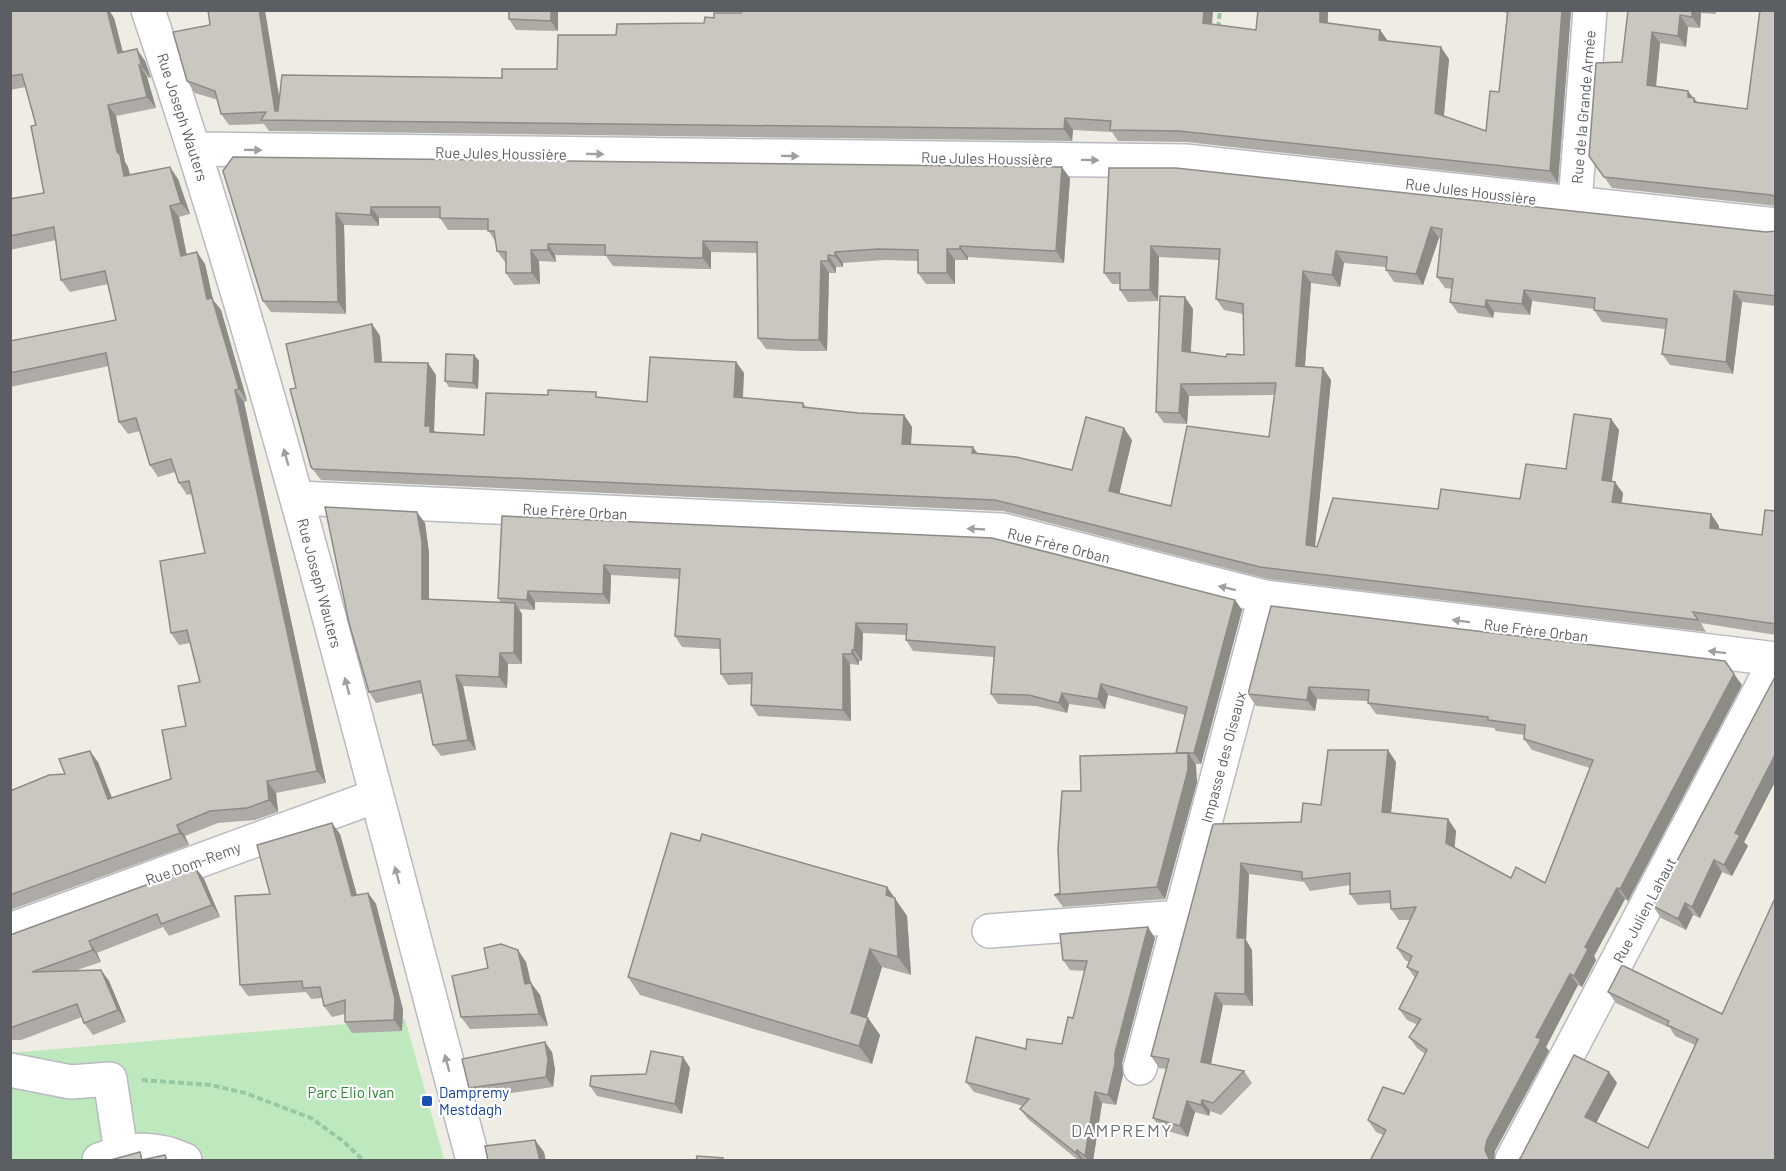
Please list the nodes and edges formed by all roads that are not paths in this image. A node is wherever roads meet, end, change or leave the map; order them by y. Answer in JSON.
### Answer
{"nodes":[{"id":1,"x":148,"y":10,"type":"edge"},
{"id":2,"x":1590,"y":10,"type":"edge"},
{"id":3,"x":195,"y":149,"type":"junction"},
{"id":4,"x":1575,"y":203,"type":"junction"},
{"id":5,"x":1776,"y":225,"type":"edge"},
{"id":6,"x":298,"y":498,"type":"junction"},
{"id":7,"x":1265,"y":597,"type":"junction"},
{"id":8,"x":1776,"y":659,"type":"edge"},
{"id":9,"x":376,"y":796,"type":"junction"},
{"id":10,"x":1180,"y":917,"type":"junction"},
{"id":11,"x":10,"y":930,"type":"edge"},
{"id":12,"x":989,"y":931,"type":"dead end"},
{"id":13,"x":1140,"y":1068,"type":"dead end"},
{"id":14,"x":10,"y":1070,"type":"edge"},
{"id":15,"x":110,"y":1156,"type":"edge"},
{"id":16,"x":185,"y":1161,"type":"edge"},
{"id":17,"x":473,"y":1161,"type":"edge"},
{"id":18,"x":1512,"y":1161,"type":"edge"}],
"edges":[{"from":1,"to":3,"type":"street","name":"Rue Joseph Wauters"},
{"from":2,"to":4,"type":"street","name":"Rue de la Grande Armée"},
{"from":3,"to":4,"type":"street","name":"Rue Jules Houssière","one_way":true},
{"from":6,"to":3,"type":"street","name":"Rue Joseph Wauters","one_way":true},
{"from":4,"to":5,"type":"street","name":"Rue Jules Houssière"},
{"from":7,"to":6,"type":"street","name":"Rue Frère Orban","one_way":true},
{"from":9,"to":6,"type":"street","name":"Rue Joseph Wauters","one_way":true},
{"from":8,"to":7,"type":"street","name":"Rue Frère Orban","one_way":true},
{"from":7,"to":10,"type":"street","name":"Impasse des Oiseaux"},
{"from":8,"to":18,"type":"street","name":"Rue Julien Lahaut"},
{"from":9,"to":11,"type":"street","name":"Rue Dom-Remy"},
{"from":17,"to":9,"type":"street","name":"Rue Joseph Wauters","one_way":true},
{"from":10,"to":12,"type":"street"},
{"from":10,"to":13,"type":"street","name":"Impasse des Oiseaux"},
{"from":14,"to":15,"type":"street"},
{"from":15,"to":16,"type":"street"}]}
